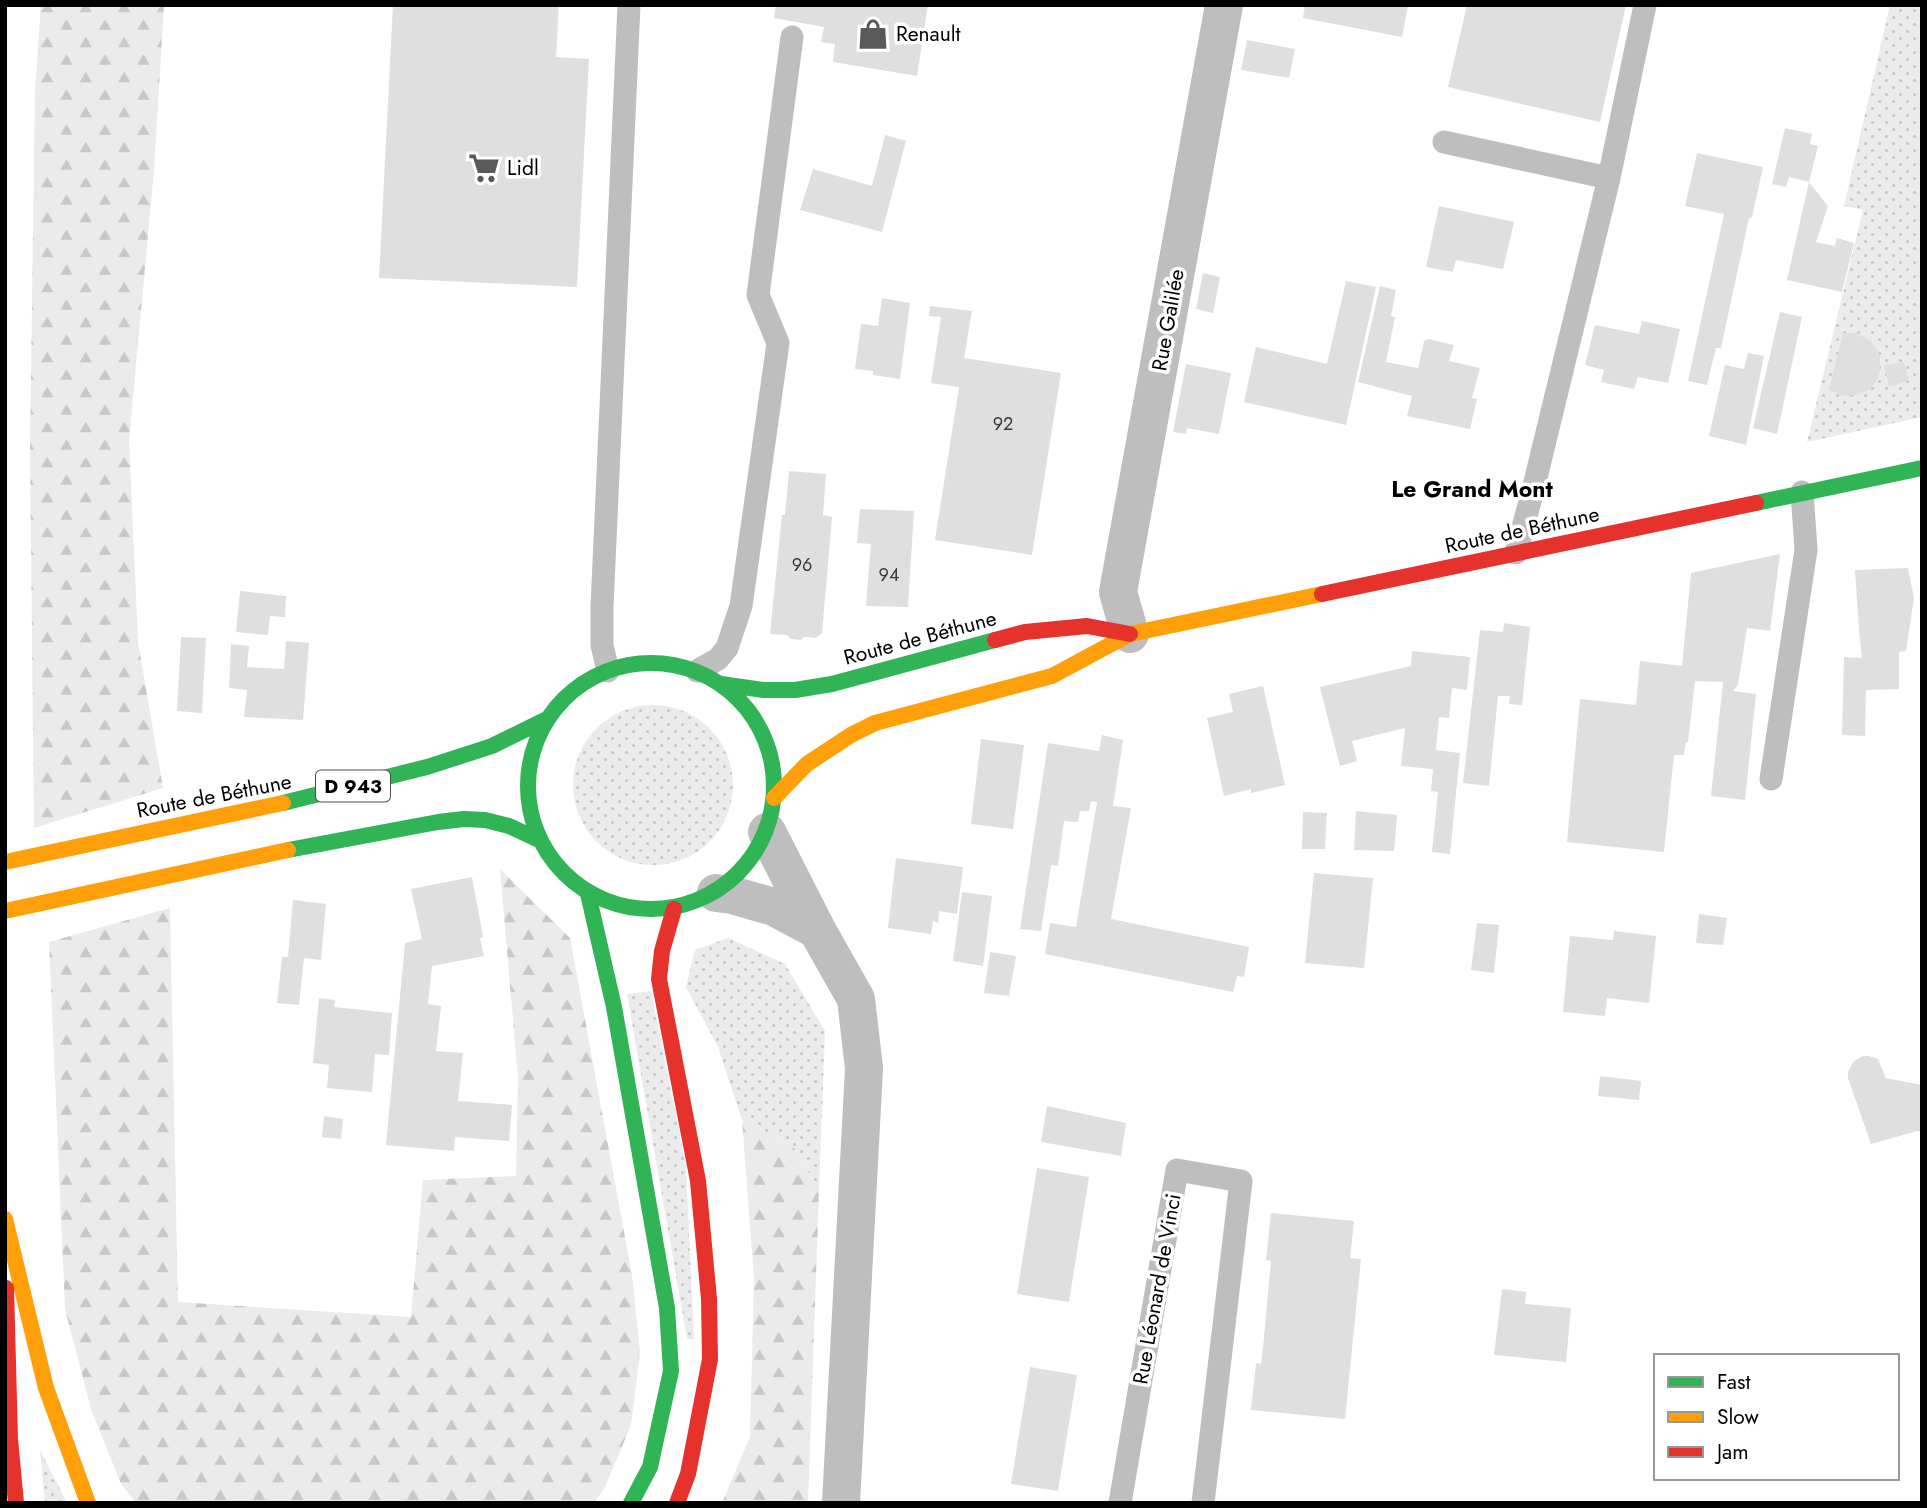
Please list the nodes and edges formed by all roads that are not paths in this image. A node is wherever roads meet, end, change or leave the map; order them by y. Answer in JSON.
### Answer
{"nodes":[{"id":1,"x":629,"y":5,"type":"edge"},
{"id":2,"x":1224,"y":5,"type":"edge"},
{"id":3,"x":1644,"y":5,"type":"edge"},
{"id":4,"x":792,"y":37,"type":"dead end"},
{"id":5,"x":1444,"y":142,"type":"dead end"},
{"id":6,"x":1609,"y":178,"type":"junction"},
{"id":7,"x":1922,"y":468,"type":"edge"},
{"id":8,"x":1802,"y":492,"type":"junction"},
{"id":9,"x":1516,"y":553,"type":"junction"},
{"id":10,"x":1130,"y":634,"type":"junction"},
{"id":11,"x":608,"y":671,"type":"junction"},
{"id":12,"x":697,"y":671,"type":"junction"},
{"id":13,"x":721,"y":684,"type":"junction"},
{"id":14,"x":547,"y":719,"type":"junction"},
{"id":15,"x":1771,"y":779,"type":"dead end"},
{"id":16,"x":770,"y":815,"type":"junction"},
{"id":17,"x":539,"y":840,"type":"junction"},
{"id":18,"x":5,"y":862,"type":"edge"},
{"id":19,"x":716,"y":893,"type":"junction"},
{"id":20,"x":589,"y":894,"type":"junction"},
{"id":21,"x":674,"y":909,"type":"junction"},
{"id":22,"x":5,"y":911,"type":"edge"},
{"id":23,"x":817,"y":930,"type":"junction"},
{"id":24,"x":5,"y":1219,"type":"edge"},
{"id":25,"x":5,"y":1268,"type":"edge"},
{"id":26,"x":16,"y":1503,"type":"edge"},
{"id":27,"x":88,"y":1503,"type":"edge"},
{"id":28,"x":631,"y":1503,"type":"edge"},
{"id":29,"x":677,"y":1503,"type":"edge"},
{"id":30,"x":841,"y":1503,"type":"edge"},
{"id":31,"x":1120,"y":1503,"type":"edge"},
{"id":32,"x":1203,"y":1503,"type":"edge"}],
"edges":[{"from":1,"to":11,"type":"lane"},
{"from":2,"to":10,"type":"street","name":"Rue Galilée"},
{"from":3,"to":6,"type":"lane"},
{"from":4,"to":12,"type":"lane"},
{"from":5,"to":6,"type":"lane"},
{"from":6,"to":9,"type":"lane"},
{"from":7,"to":8,"type":"main road","name":"Route de Béthune"},
{"from":8,"to":9,"type":"main road","name":"Route de Béthune"},
{"from":8,"to":15,"type":"lane"},
{"from":9,"to":10,"type":"main road","name":"Route de Béthune"},
{"from":10,"to":13,"type":"main road","name":"Route de Béthune"},
{"from":10,"to":16,"type":"main road","name":"Route de Béthune"},
{"from":11,"to":12,"type":"main road","name":"Route de Béthune"},
{"from":11,"to":14,"type":"main road","name":"Route de Béthune"},
{"from":12,"to":13,"type":"main road","name":"Route de Béthune"},
{"from":13,"to":16,"type":"main road","name":"Route de Béthune"},
{"from":14,"to":17,"type":"main road","name":"Route de Béthune"},
{"from":14,"to":18,"type":"main road","name":"Route de Béthune","number":"D 943"},
{"from":16,"to":19,"type":"main road","name":"Route de Béthune"},
{"from":16,"to":23,"type":"street"},
{"from":17,"to":20,"type":"main road","name":"Route de Béthune"},
{"from":17,"to":22,"type":"main road","number":"D 943"},
{"from":19,"to":21,"type":"main road","name":"Route de Béthune"},
{"from":19,"to":23,"type":"street"},
{"from":20,"to":21,"type":"main road","name":"Route de Béthune"},
{"from":20,"to":28,"type":"main road"},
{"from":21,"to":29,"type":"main road"},
{"from":23,"to":30,"type":"street"},
{"from":24,"to":27,"type":"main road"},
{"from":25,"to":26,"type":"main road"},
{"from":31,"to":32,"type":"lane","name":"Rue Léonard de Vinci"}]}
